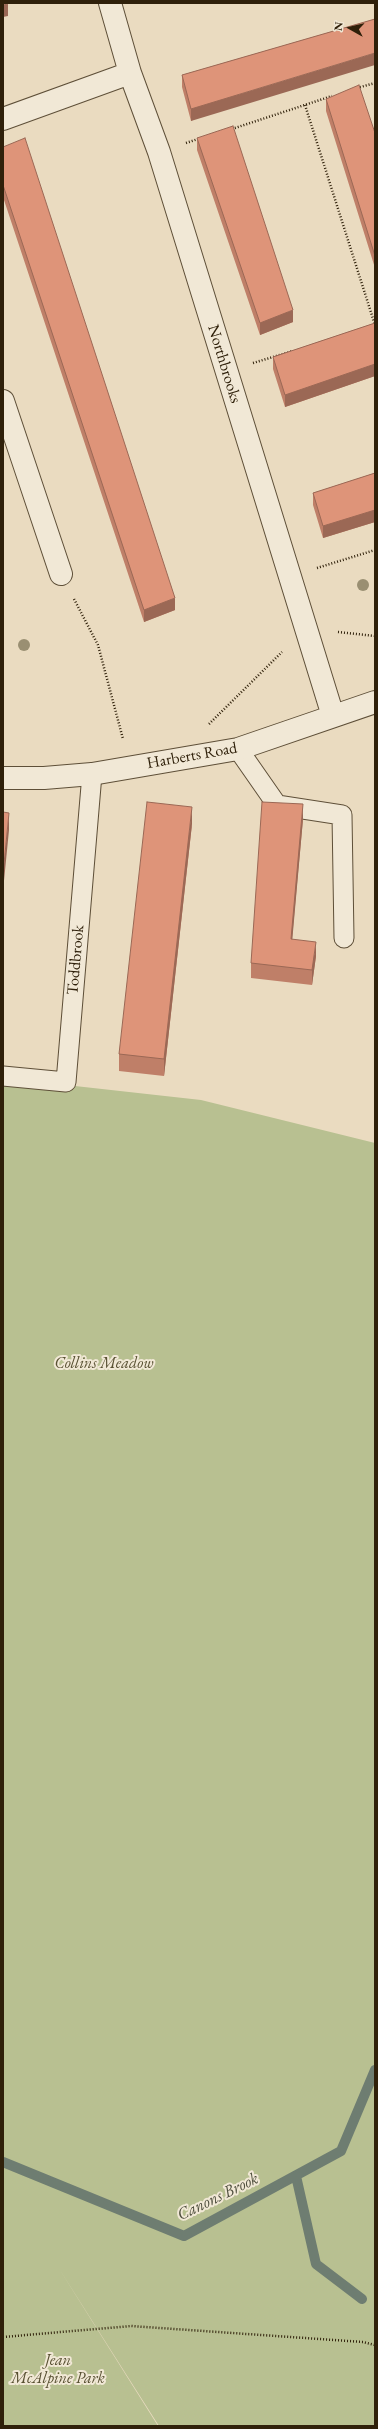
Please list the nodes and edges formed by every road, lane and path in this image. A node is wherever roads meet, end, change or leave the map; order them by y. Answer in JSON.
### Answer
{"nodes":[{"id":1,"x":110,"y":3,"type":"edge"},
{"id":2,"x":130,"y":73,"type":"junction"},
{"id":3,"x":375,"y":83,"type":"edge"},
{"id":4,"x":354,"y":89,"type":"edge"},
{"id":5,"x":333,"y":96,"type":"edge"},
{"id":6,"x":305,"y":105,"type":"junction"},
{"id":7,"x":3,"y":119,"type":"edge"},
{"id":8,"x":224,"y":131,"type":"edge"},
{"id":9,"x":202,"y":138,"type":"edge"},
{"id":10,"x":159,"y":152,"type":"junction"},
{"id":11,"x":375,"y":325,"type":"edge"},
{"id":12,"x":368,"y":328,"type":"edge"},
{"id":13,"x":301,"y":348,"type":"edge"},
{"id":14,"x":249,"y":364,"type":"dead end"},
{"id":15,"x":3,"y":401,"type":"edge"},
{"id":16,"x":375,"y":550,"type":"edge"},
{"id":17,"x":61,"y":574,"type":"joint"},
{"id":18,"x":290,"y":577,"type":"junction"},
{"id":19,"x":306,"y":629,"type":"junction"},
{"id":20,"x":375,"y":636,"type":"edge"},
{"id":21,"x":375,"y":702,"type":"edge"},
{"id":22,"x":333,"y":716,"type":"junction"},
{"id":23,"x":206,"y":727,"type":"dead end"},
{"id":24,"x":238,"y":749,"type":"junction"},
{"id":25,"x":130,"y":767,"type":"junction"},
{"id":26,"x":92,"y":774,"type":"junction"},
{"id":27,"x":3,"y":778,"type":"edge"},
{"id":28,"x":344,"y":938,"type":"dead end"},
{"id":29,"x":3,"y":1076,"type":"edge"},
{"id":30,"x":3,"y":2337,"type":"edge"},
{"id":31,"x":375,"y":2345,"type":"edge"}],
"edges":[{"from":1,"to":2,"type":"street","name":"Northbrooks"},
{"from":2,"to":7,"type":"street"},
{"from":2,"to":10,"type":"street","name":"Northbrooks"},
{"from":3,"to":4,"type":"path"},
{"from":5,"to":6,"type":"path"},
{"from":6,"to":8,"type":"path"},
{"from":6,"to":11,"type":"path"},
{"from":9,"to":10,"type":"path"},
{"from":10,"to":18,"type":"street","name":"Northbrooks"},
{"from":11,"to":12,"type":"path"},
{"from":13,"to":14,"type":"path","name":"Northbrooks"},
{"from":15,"to":17,"type":"street"},
{"from":16,"to":18,"type":"path"},
{"from":17,"to":25,"type":"path"},
{"from":18,"to":19,"type":"street","name":"Northbrooks"},
{"from":19,"to":20,"type":"path"},
{"from":19,"to":22,"type":"street","name":"Northbrooks"},
{"from":19,"to":23,"type":"path"},
{"from":21,"to":22,"type":"street","name":"Harberts Road"},
{"from":22,"to":24,"type":"street","name":"Harberts Road"},
{"from":24,"to":25,"type":"street","name":"Harberts Road"},
{"from":24,"to":28,"type":"lane"},
{"from":25,"to":26,"type":"street","name":"Harberts Road"},
{"from":26,"to":27,"type":"street","name":"Harberts Road"},
{"from":26,"to":29,"type":"lane","name":"Toddbrook"},
{"from":30,"to":31,"type":"path"}]}
